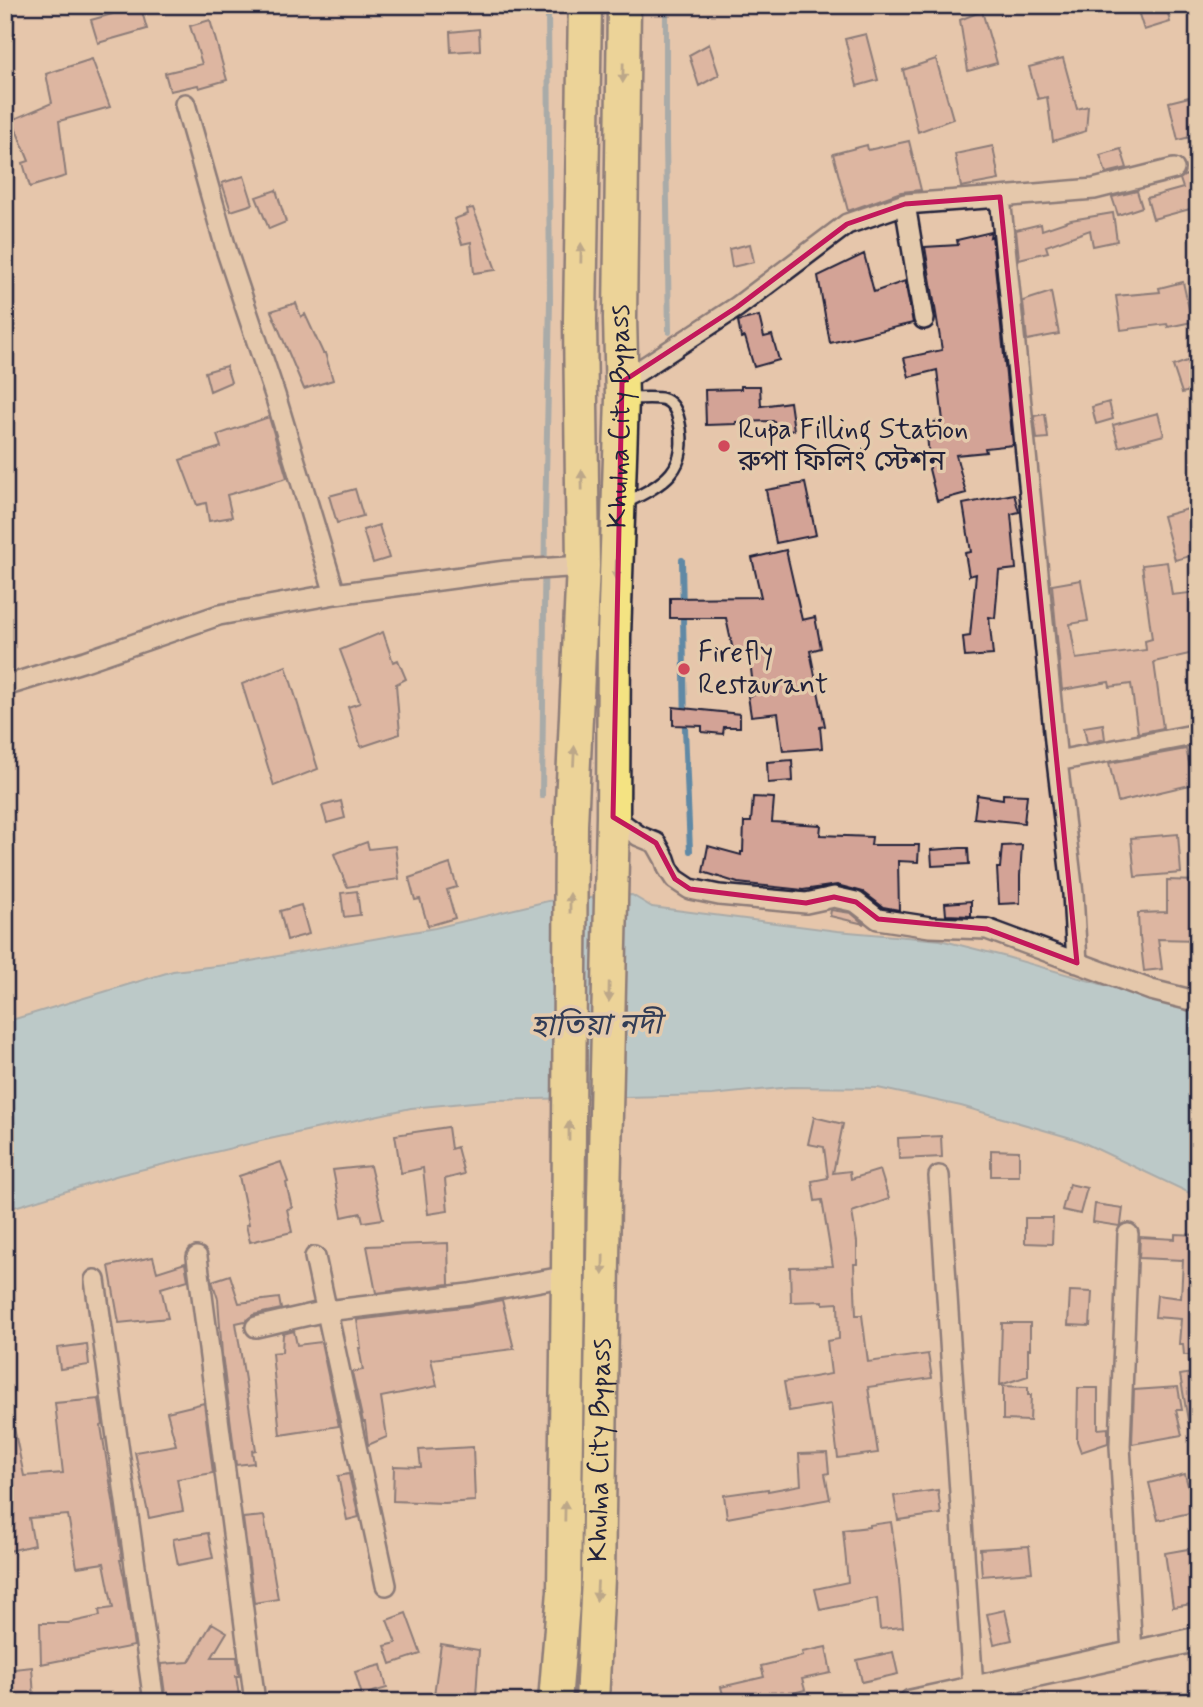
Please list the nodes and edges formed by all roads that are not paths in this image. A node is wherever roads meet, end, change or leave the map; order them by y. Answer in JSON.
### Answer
{"nodes":[{"id":1,"x":584,"y":5,"type":"edge"},
{"id":2,"x":624,"y":5,"type":"edge"},
{"id":3,"x":185,"y":104,"type":"dead end"},
{"id":4,"x":1174,"y":169,"type":"dead end"},
{"id":5,"x":1000,"y":197,"type":"junction"},
{"id":6,"x":905,"y":204,"type":"junction"},
{"id":7,"x":924,"y":319,"type":"dead end"},
{"id":8,"x":622,"y":390,"type":"junction"},
{"id":9,"x":619,"y":506,"type":"junction"},
{"id":10,"x":583,"y":566,"type":"junction"},
{"id":11,"x":335,"y":594,"type":"junction"},
{"id":12,"x":5,"y":686,"type":"edge"},
{"id":13,"x":1198,"y":734,"type":"edge"},
{"id":14,"x":1057,"y":761,"type":"junction"},
{"id":15,"x":613,"y":821,"type":"junction"},
{"id":16,"x":1077,"y":963,"type":"junction"},
{"id":17,"x":1191,"y":1000,"type":"dead end"},
{"id":18,"x":939,"y":1176,"type":"dead end"},
{"id":19,"x":1128,"y":1234,"type":"dead end"},
{"id":20,"x":197,"y":1257,"type":"dead end"},
{"id":21,"x":314,"y":1257,"type":"dead end"},
{"id":22,"x":568,"y":1276,"type":"junction"},
{"id":23,"x":95,"y":1280,"type":"dead end"},
{"id":24,"x":327,"y":1311,"type":"junction"},
{"id":25,"x":256,"y":1327,"type":"dead end"},
{"id":26,"x":386,"y":1584,"type":"dead end"},
{"id":27,"x":1198,"y":1639,"type":"edge"},
{"id":28,"x":1132,"y":1653,"type":"junction"},
{"id":29,"x":973,"y":1688,"type":"junction"},
{"id":30,"x":154,"y":1702,"type":"edge"},
{"id":31,"x":255,"y":1702,"type":"edge"},
{"id":32,"x":555,"y":1702,"type":"edge"},
{"id":33,"x":592,"y":1702,"type":"edge"},
{"id":34,"x":911,"y":1702,"type":"edge"}],
"edges":[{"from":10,"to":1,"type":"highway","name":"Khulna City Bypass","one_way":true},
{"from":2,"to":8,"type":"highway","name":"Khulna City Bypass","one_way":true},
{"from":3,"to":11,"type":"street"},
{"from":4,"to":5,"type":"street"},
{"from":5,"to":6,"type":"street"},
{"from":5,"to":14,"type":"street"},
{"from":6,"to":7,"type":"street"},
{"from":6,"to":8,"type":"street"},
{"from":8,"to":9,"type":"highway","name":"Khulna City Bypass"},
{"from":8,"to":9,"type":"lane"},
{"from":9,"to":15,"type":"highway","name":"Khulna City Bypass","one_way":true},
{"from":10,"to":11,"type":"street"},
{"from":22,"to":10,"type":"highway","name":"Khulna City Bypass","one_way":true},
{"from":11,"to":12,"type":"street"},
{"from":13,"to":14,"type":"street"},
{"from":14,"to":16,"type":"street"},
{"from":15,"to":16,"type":"street"},
{"from":15,"to":33,"type":"highway","name":"Khulna City Bypass","one_way":true},
{"from":16,"to":17,"type":"street"},
{"from":18,"to":29,"type":"street"},
{"from":19,"to":28,"type":"street"},
{"from":20,"to":31,"type":"street"},
{"from":21,"to":24,"type":"street"},
{"from":22,"to":24,"type":"street"},
{"from":32,"to":22,"type":"highway","name":"Khulna City Bypass","one_way":true},
{"from":23,"to":30,"type":"street"},
{"from":24,"to":25,"type":"street"},
{"from":24,"to":26,"type":"street"},
{"from":27,"to":28,"type":"street"},
{"from":28,"to":29,"type":"street"},
{"from":29,"to":34,"type":"street"}]}
